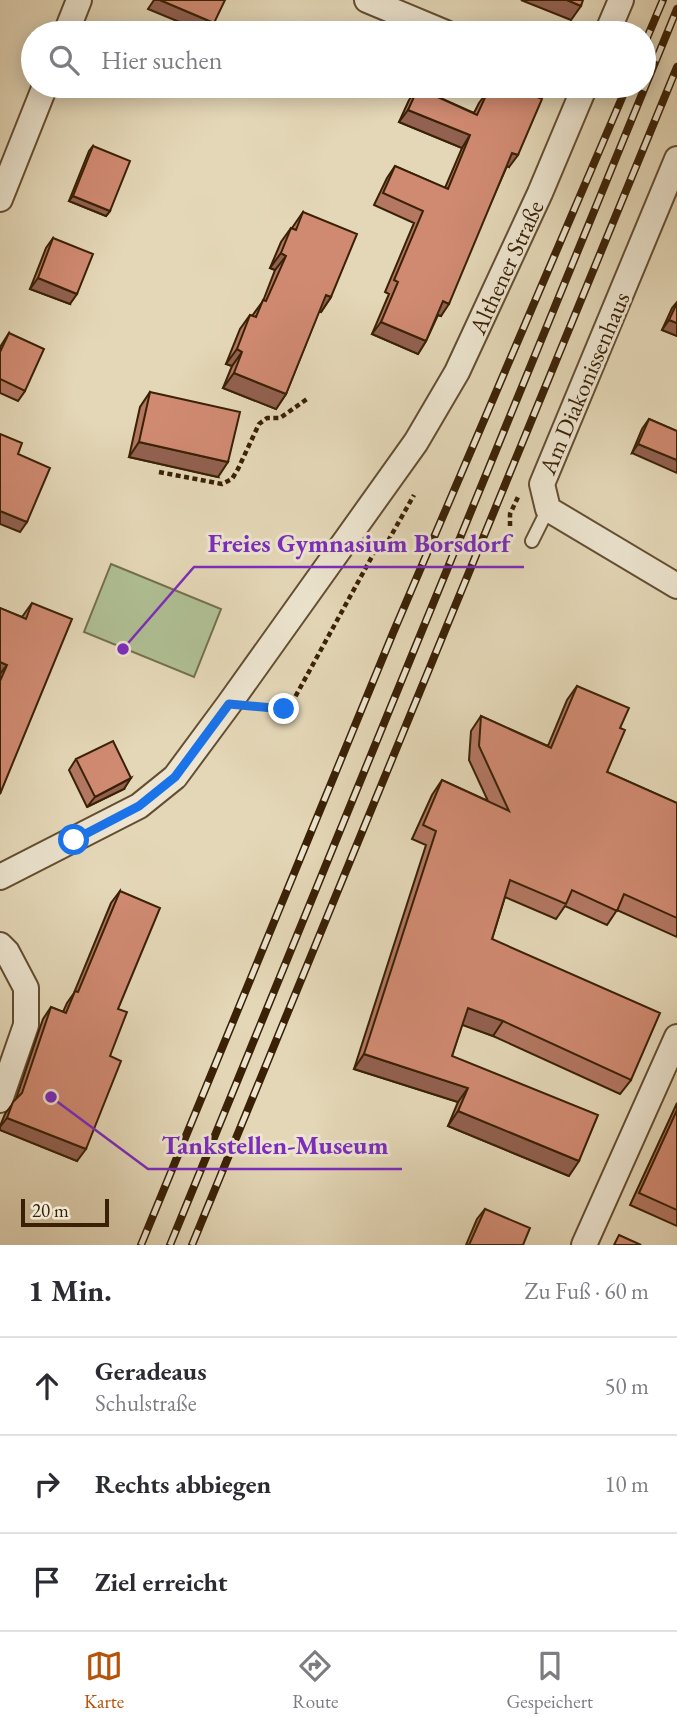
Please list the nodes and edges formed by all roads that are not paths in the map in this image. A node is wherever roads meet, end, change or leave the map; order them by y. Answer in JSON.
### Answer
{"nodes":[{"id":1,"x":79,"y":0,"type":"edge"},
{"id":2,"x":367,"y":0,"type":"edge"},
{"id":3,"x":621,"y":0,"type":"edge"},
{"id":4,"x":71,"y":21,"type":"edge"},
{"id":5,"x":417,"y":21,"type":"edge"},
{"id":6,"x":612,"y":21,"type":"edge"},
{"id":7,"x":40,"y":98,"type":"edge"},
{"id":8,"x":576,"y":98,"type":"edge"},
{"id":9,"x":677,"y":159,"type":"edge"},
{"id":10,"x":0,"y":199,"type":"edge"},
{"id":11,"x":548,"y":509,"type":"junction"},
{"id":12,"x":532,"y":541,"type":"dead end"},
{"id":13,"x":677,"y":586,"type":"edge"},
{"id":14,"x":0,"y":877,"type":"edge"},
{"id":15,"x":0,"y":946,"type":"edge"},
{"id":16,"x":677,"y":1037,"type":"edge"},
{"id":17,"x":0,"y":1100,"type":"edge"},
{"id":18,"x":583,"y":1245,"type":"edge"}],
"edges":[{"from":1,"to":4,"type":"street"},
{"from":2,"to":5,"type":"street"},
{"from":3,"to":6,"type":"street"},
{"from":7,"to":10,"type":"street"},
{"from":8,"to":14,"type":"street","name":"Althener Straße"},
{"from":9,"to":11,"type":"street","name":"Am Diakonissenhaus"},
{"from":11,"to":12,"type":"lane"},
{"from":11,"to":13,"type":"street","name":"Am Diakonissenhaus"},
{"from":15,"to":17,"type":"street"},
{"from":16,"to":18,"type":"street"}]}
